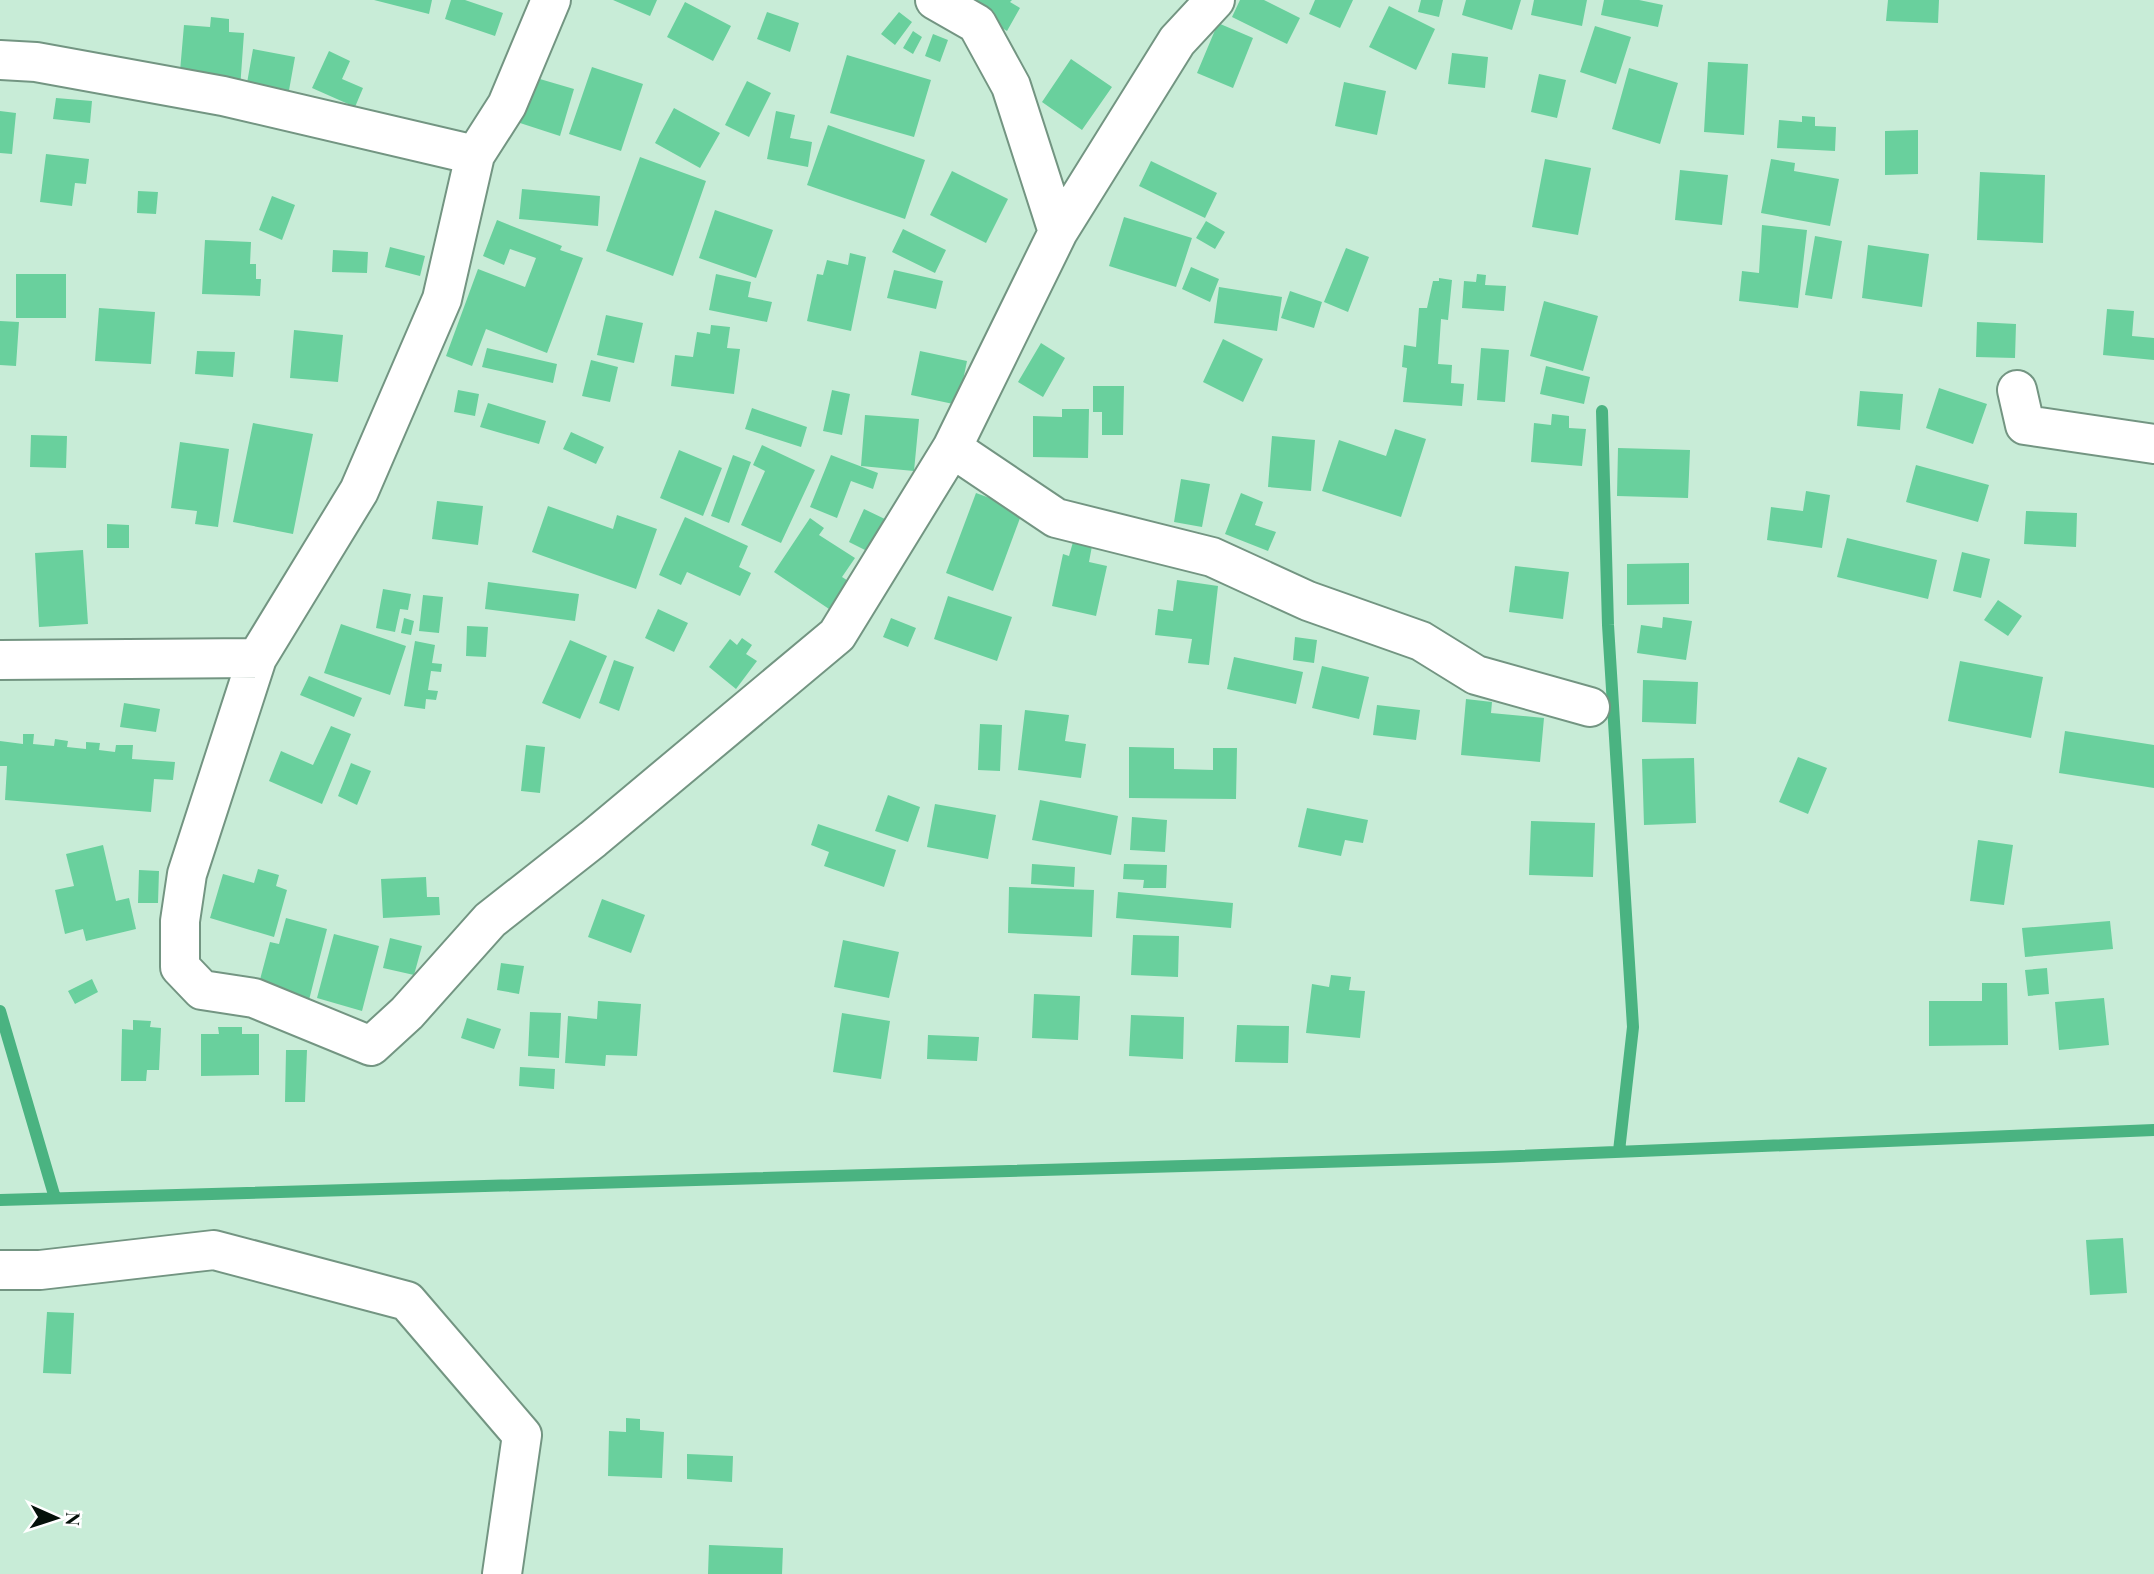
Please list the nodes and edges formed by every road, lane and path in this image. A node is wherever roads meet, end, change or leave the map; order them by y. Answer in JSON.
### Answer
{"nodes":[{"id":1,"x":551,"y":0,"type":"edge"},
{"id":2,"x":935,"y":0,"type":"edge"},
{"id":3,"x":1215,"y":0,"type":"edge"},
{"id":4,"x":0,"y":60,"type":"edge"},
{"id":5,"x":475,"y":155,"type":"junction"},
{"id":6,"x":1058,"y":232,"type":"junction"},
{"id":7,"x":2017,"y":390,"type":"dead end"},
{"id":8,"x":2154,"y":444,"type":"edge"},
{"id":9,"x":952,"y":448,"type":"junction"},
{"id":10,"x":257,"y":658,"type":"junction"},
{"id":11,"x":0,"y":660,"type":"edge"},
{"id":12,"x":1590,"y":707,"type":"dead end"},
{"id":13,"x":0,"y":1270,"type":"edge"},
{"id":14,"x":502,"y":1574,"type":"edge"}],
"edges":[{"from":1,"to":5,"type":"street"},
{"from":2,"to":6,"type":"street"},
{"from":3,"to":6,"type":"street"},
{"from":4,"to":5,"type":"street"},
{"from":5,"to":10,"type":"street"},
{"from":6,"to":9,"type":"street"},
{"from":7,"to":8,"type":"street"},
{"from":9,"to":10,"type":"street"},
{"from":9,"to":12,"type":"street"},
{"from":10,"to":11,"type":"street"},
{"from":13,"to":14,"type":"street"}]}
